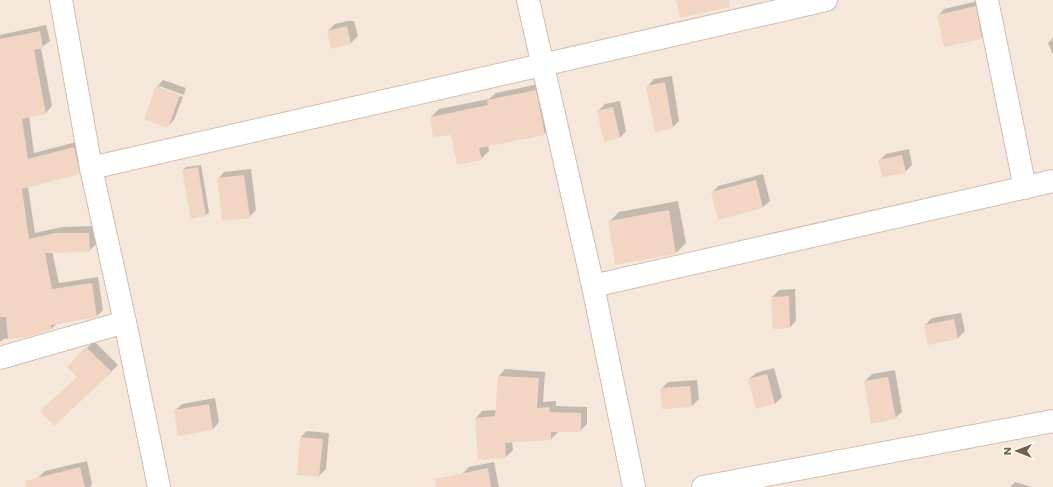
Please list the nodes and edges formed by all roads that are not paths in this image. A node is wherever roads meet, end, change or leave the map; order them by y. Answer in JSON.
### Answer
{"nodes":[{"id":1,"x":60,"y":0,"type":"edge"},
{"id":2,"x":528,"y":0,"type":"edge"},
{"id":3,"x":826,"y":0,"type":"edge"},
{"id":4,"x":987,"y":0,"type":"edge"},
{"id":5,"x":543,"y":64,"type":"junction"},
{"id":6,"x":91,"y":168,"type":"junction"},
{"id":7,"x":1053,"y":181,"type":"edge"},
{"id":8,"x":1024,"y":188,"type":"junction"},
{"id":9,"x":593,"y":286,"type":"junction"},
{"id":10,"x":125,"y":322,"type":"junction"},
{"id":11,"x":0,"y":358,"type":"edge"},
{"id":12,"x":1053,"y":421,"type":"edge"},
{"id":13,"x":159,"y":487,"type":"edge"},
{"id":14,"x":634,"y":487,"type":"edge"},
{"id":15,"x":703,"y":487,"type":"edge"}],
"edges":[{"from":1,"to":6,"type":"street"},
{"from":2,"to":5,"type":"street"},
{"from":3,"to":5,"type":"street"},
{"from":4,"to":8,"type":"street"},
{"from":5,"to":6,"type":"street"},
{"from":5,"to":9,"type":"street"},
{"from":6,"to":10,"type":"street"},
{"from":7,"to":8,"type":"street"},
{"from":8,"to":9,"type":"street"},
{"from":9,"to":14,"type":"street"},
{"from":10,"to":11,"type":"street"},
{"from":10,"to":13,"type":"street"},
{"from":12,"to":15,"type":"street"}]}
